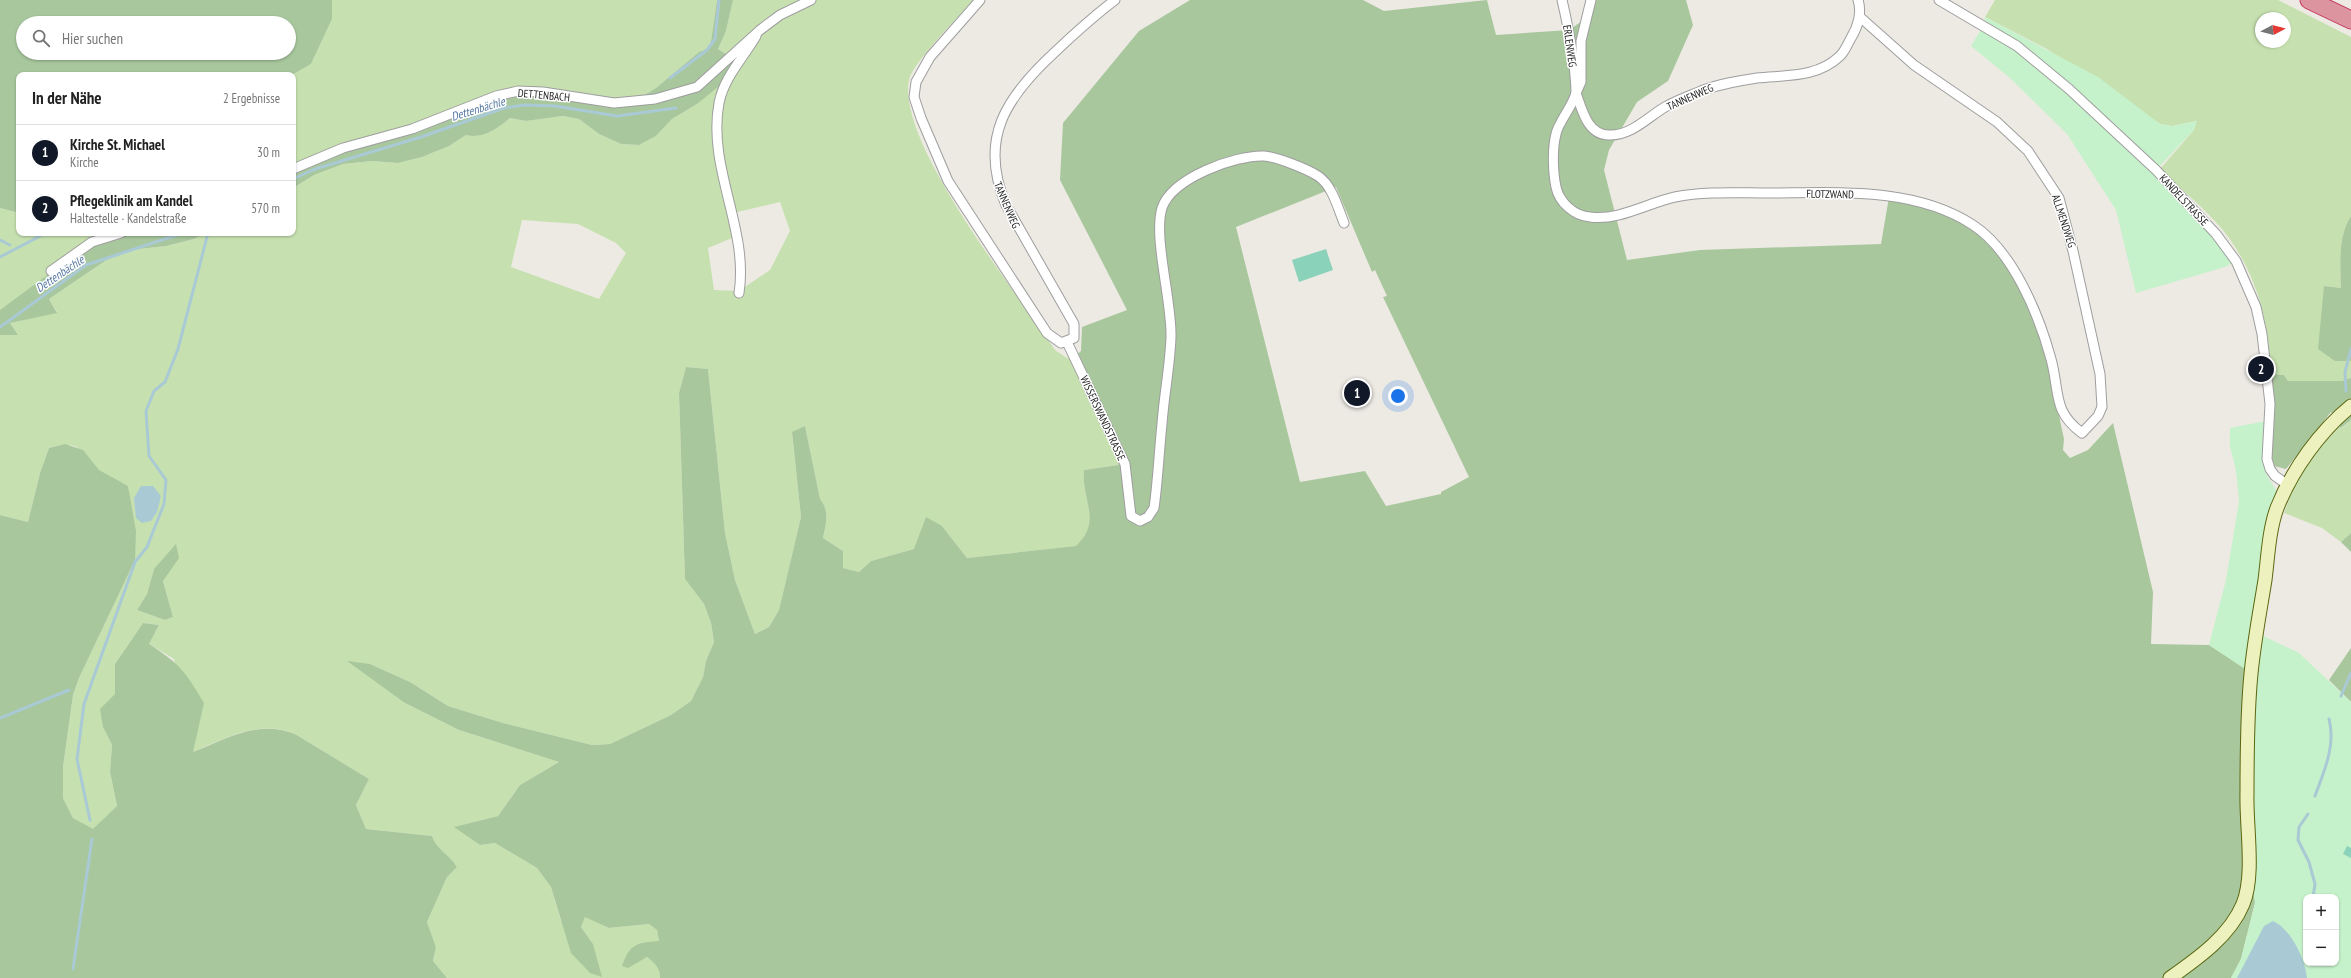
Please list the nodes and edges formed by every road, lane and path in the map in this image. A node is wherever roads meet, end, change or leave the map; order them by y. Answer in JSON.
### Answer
{"nodes":[{"id":1,"x":810,"y":0,"type":"edge"},
{"id":2,"x":980,"y":0,"type":"edge"},
{"id":3,"x":1114,"y":0,"type":"edge"},
{"id":4,"x":1562,"y":0,"type":"edge"},
{"id":5,"x":1591,"y":0,"type":"edge"},
{"id":6,"x":1858,"y":0,"type":"edge"},
{"id":7,"x":1939,"y":0,"type":"edge"},
{"id":8,"x":2309,"y":0,"type":"edge"},
{"id":9,"x":1860,"y":17,"type":"junction"},
{"id":10,"x":2351,"y":20,"type":"edge"},
{"id":11,"x":760,"y":30,"type":"junction"},
{"id":12,"x":1576,"y":93,"type":"junction"},
{"id":13,"x":296,"y":168,"type":"edge"},
{"id":14,"x":1344,"y":223,"type":"dead end"},
{"id":15,"x":111,"y":236,"type":"edge"},
{"id":16,"x":51,"y":271,"type":"dead end"},
{"id":17,"x":739,"y":293,"type":"dead end"},
{"id":18,"x":1067,"y":342,"type":"junction"},
{"id":19,"x":2351,"y":406,"type":"edge"},
{"id":20,"x":2082,"y":433,"type":"joint"},
{"id":21,"x":2288,"y":485,"type":"junction"},
{"id":22,"x":2170,"y":978,"type":"edge"}],
"edges":[{"from":1,"to":11,"type":"street","name":"DETTENBACH"},
{"from":2,"to":18,"type":"street"},
{"from":3,"to":18,"type":"street","name":"TANNENWEG"},
{"from":4,"to":12,"type":"street","name":"ERLENWEG"},
{"from":5,"to":12,"type":"street"},
{"from":6,"to":9,"type":"street","name":"TANNENWEG"},
{"from":7,"to":21,"type":"street","name":"KANDELSTRASSE"},
{"from":8,"to":10,"type":"highway"},
{"from":9,"to":12,"type":"street","name":"TANNENWEG"},
{"from":9,"to":20,"type":"street","name":"ALLMENDWEG"},
{"from":11,"to":13,"type":"street","name":"DETTENBACH"},
{"from":11,"to":17,"type":"street","name":"DETTENBACH"},
{"from":12,"to":20,"type":"street","name":"FLOTZWAND"},
{"from":14,"to":18,"type":"street","name":"WISSERSWANDSTRASSE"},
{"from":15,"to":16,"type":"street"},
{"from":19,"to":21,"type":"street"},
{"from":21,"to":22,"type":"street"}]}
